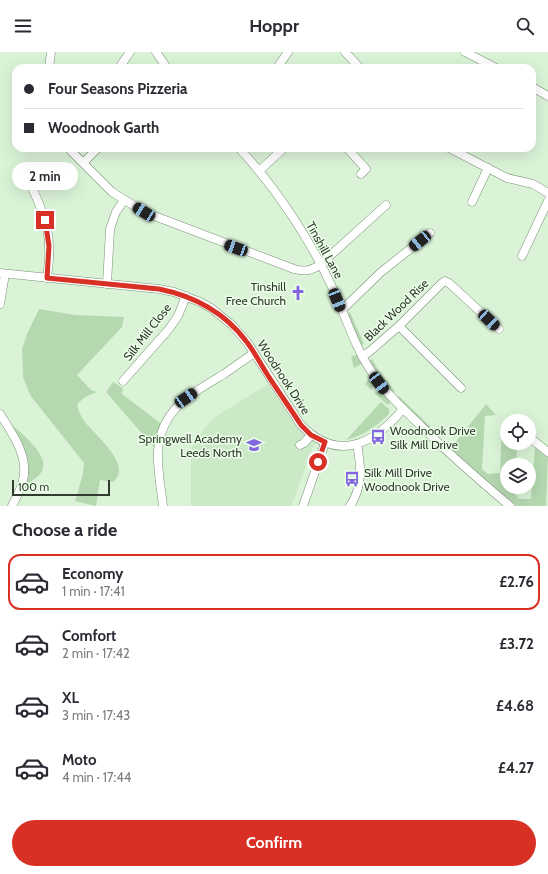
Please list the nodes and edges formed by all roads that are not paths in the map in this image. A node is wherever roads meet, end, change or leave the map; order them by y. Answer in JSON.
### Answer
{"nodes":[{"id":1,"x":51,"y":52,"type":"edge"},
{"id":2,"x":130,"y":52,"type":"edge"},
{"id":3,"x":156,"y":52,"type":"edge"},
{"id":4,"x":288,"y":52,"type":"edge"},
{"id":5,"x":345,"y":52,"type":"edge"},
{"id":6,"x":465,"y":52,"type":"edge"},
{"id":7,"x":50,"y":64,"type":"edge"},
{"id":8,"x":122,"y":64,"type":"edge"},
{"id":9,"x":164,"y":64,"type":"edge"},
{"id":10,"x":280,"y":64,"type":"edge"},
{"id":11,"x":356,"y":64,"type":"edge"},
{"id":12,"x":488,"y":64,"type":"edge"},
{"id":13,"x":536,"y":89,"type":"edge"},
{"id":14,"x":548,"y":96,"type":"edge"},
{"id":15,"x":72,"y":152,"type":"edge"},
{"id":16,"x":94,"y":152,"type":"edge"},
{"id":17,"x":242,"y":152,"type":"edge"},
{"id":18,"x":280,"y":152,"type":"edge"},
{"id":19,"x":349,"y":152,"type":"edge"},
{"id":20,"x":458,"y":152,"type":"edge"},
{"id":21,"x":82,"y":163,"type":"junction"},
{"id":22,"x":488,"y":168,"type":"junction"},
{"id":23,"x":259,"y":171,"type":"junction"},
{"id":24,"x":26,"y":174,"type":"dead end"},
{"id":25,"x":361,"y":174,"type":"dead end"},
{"id":26,"x":548,"y":193,"type":"edge"},
{"id":27,"x":124,"y":200,"type":"junction"},
{"id":28,"x":548,"y":201,"type":"edge"},
{"id":29,"x":472,"y":202,"type":"dead end"},
{"id":30,"x":386,"y":205,"type":"dead end"},
{"id":31,"x":430,"y":233,"type":"dead end"},
{"id":32,"x":522,"y":256,"type":"dead end"},
{"id":33,"x":321,"y":264,"type":"junction"},
{"id":34,"x":3,"y":273,"type":"edge"},
{"id":35,"x":47,"y":278,"type":"junction"},
{"id":36,"x":107,"y":284,"type":"junction"},
{"id":37,"x":186,"y":296,"type":"junction"},
{"id":38,"x":0,"y":304,"type":"edge"},
{"id":39,"x":342,"y":310,"type":"junction"},
{"id":40,"x":399,"y":326,"type":"junction"},
{"id":41,"x":499,"y":330,"type":"dead end"},
{"id":42,"x":254,"y":353,"type":"junction"},
{"id":43,"x":362,"y":356,"type":"junction"},
{"id":44,"x":123,"y":381,"type":"dead end"},
{"id":45,"x":461,"y":388,"type":"dead end"},
{"id":46,"x":403,"y":409,"type":"junction"},
{"id":47,"x":0,"y":414,"type":"edge"},
{"id":48,"x":311,"y":435,"type":"junction"},
{"id":49,"x":325,"y":442,"type":"junction"},
{"id":50,"x":536,"y":443,"type":"edge"},
{"id":51,"x":357,"y":444,"type":"junction"},
{"id":52,"x":300,"y":445,"type":"dead end"},
{"id":53,"x":548,"y":452,"type":"edge"},
{"id":54,"x":12,"y":506,"type":"edge"},
{"id":55,"x":163,"y":506,"type":"edge"},
{"id":56,"x":303,"y":506,"type":"edge"},
{"id":57,"x":350,"y":506,"type":"edge"},
{"id":58,"x":510,"y":506,"type":"edge"}],
"edges":[{"from":1,"to":7,"type":"street"},
{"from":2,"to":8,"type":"street"},
{"from":3,"to":9,"type":"street"},
{"from":4,"to":10,"type":"street"},
{"from":5,"to":11,"type":"street"},
{"from":6,"to":12,"type":"street"},
{"from":13,"to":14,"type":"street"},
{"from":15,"to":21,"type":"street"},
{"from":16,"to":21,"type":"street"},
{"from":17,"to":23,"type":"street","name":"Tinshill Lane"},
{"from":18,"to":23,"type":"street"},
{"from":19,"to":25,"type":"street"},
{"from":20,"to":22,"type":"street"},
{"from":21,"to":27,"type":"street"},
{"from":22,"to":26,"type":"street"},
{"from":22,"to":29,"type":"street"},
{"from":23,"to":33,"type":"street","name":"Tinshill Lane"},
{"from":24,"to":35,"type":"street"},
{"from":27,"to":33,"type":"street"},
{"from":27,"to":36,"type":"street"},
{"from":28,"to":32,"type":"street"},
{"from":30,"to":33,"type":"street"},
{"from":31,"to":39,"type":"street"},
{"from":33,"to":39,"type":"street","name":"Tinshill Lane"},
{"from":34,"to":35,"type":"street","name":"Woodnook Drive"},
{"from":34,"to":38,"type":"street"},
{"from":35,"to":36,"type":"street","name":"Woodnook Drive"},
{"from":36,"to":37,"type":"street","name":"Woodnook Drive"},
{"from":37,"to":42,"type":"street","name":"Woodnook Drive"},
{"from":37,"to":44,"type":"street","name":"Silk Mill Close"},
{"from":39,"to":43,"type":"street","name":"Tinshill Lane"},
{"from":40,"to":41,"type":"street","name":"Black Wood Rise"},
{"from":40,"to":43,"type":"street","name":"Black Wood Rise"},
{"from":40,"to":45,"type":"street"},
{"from":42,"to":48,"type":"street","name":"Woodnook Drive"},
{"from":42,"to":55,"type":"street"},
{"from":43,"to":46,"type":"street","name":"Tinshill Lane"},
{"from":46,"to":51,"type":"street","name":"Woodnook Drive"},
{"from":46,"to":58,"type":"street","name":"Tinshill Lane"},
{"from":47,"to":54,"type":"street"},
{"from":48,"to":49,"type":"street","name":"Woodnook Drive"},
{"from":48,"to":52,"type":"street"},
{"from":49,"to":51,"type":"street","name":"Woodnook Drive"},
{"from":49,"to":56,"type":"street"},
{"from":50,"to":53,"type":"street"},
{"from":51,"to":57,"type":"street"}]}
